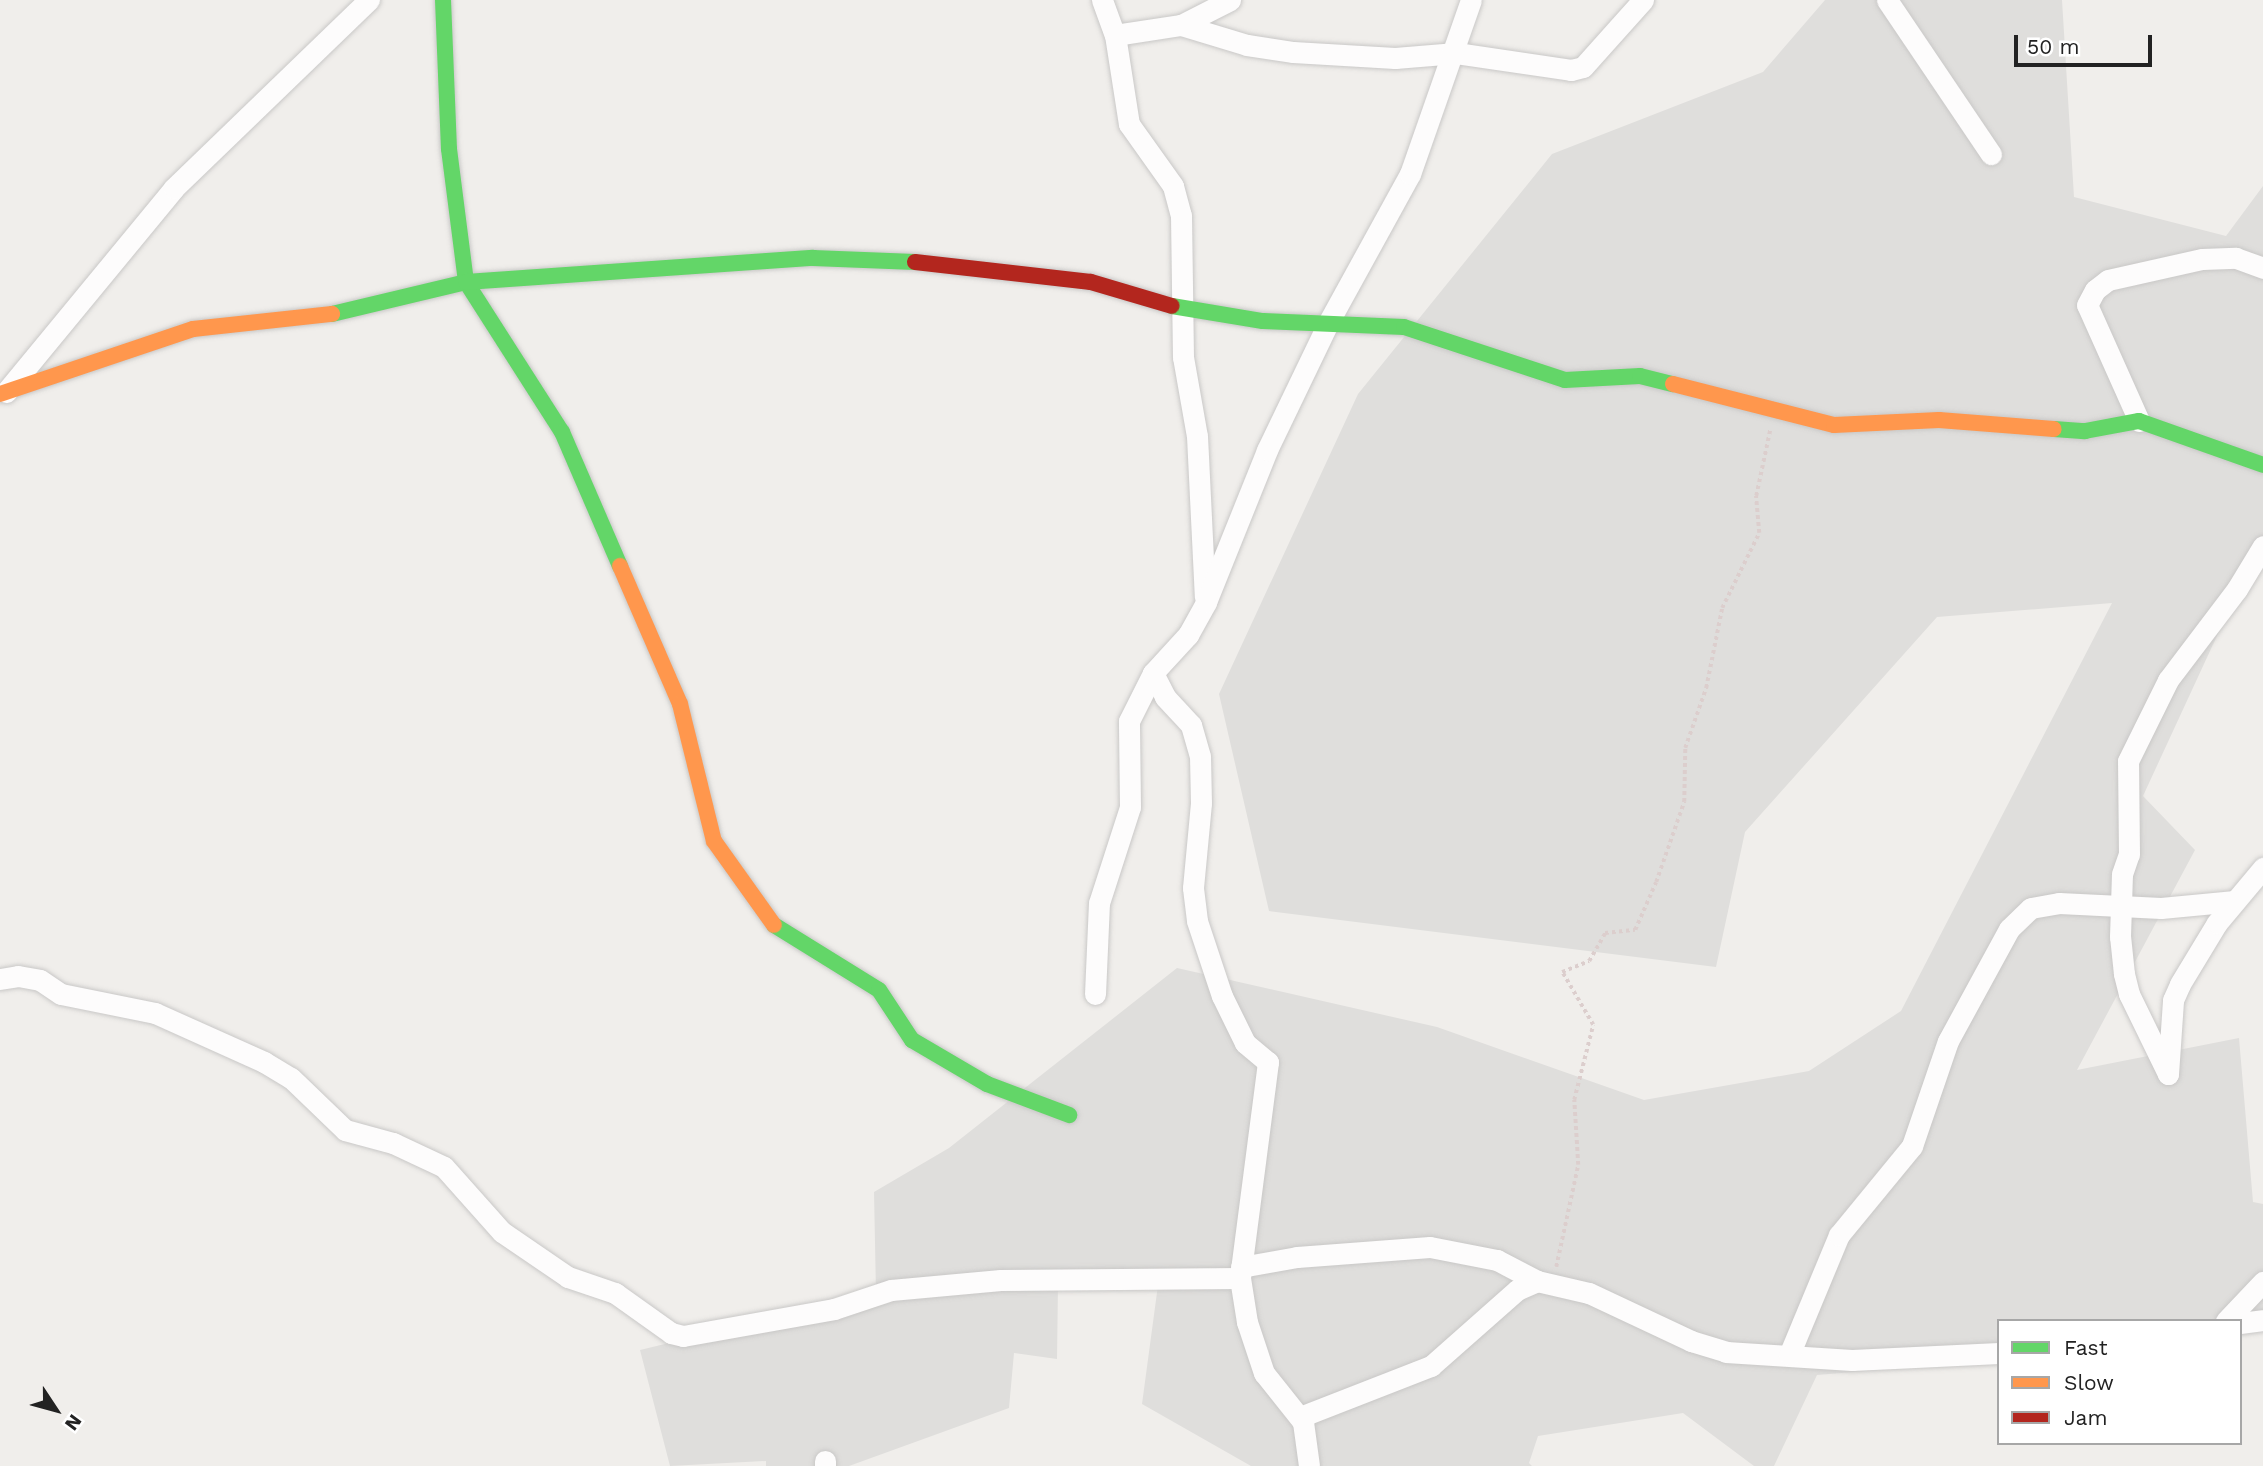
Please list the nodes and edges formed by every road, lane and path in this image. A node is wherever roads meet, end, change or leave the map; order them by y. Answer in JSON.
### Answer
{"nodes":[{"id":1,"x":369,"y":0,"type":"edge"},
{"id":2,"x":443,"y":0,"type":"edge"},
{"id":3,"x":1102,"y":0,"type":"edge"},
{"id":4,"x":1230,"y":0,"type":"edge"},
{"id":5,"x":1471,"y":0,"type":"edge"},
{"id":6,"x":1643,"y":0,"type":"edge"},
{"id":7,"x":1887,"y":0,"type":"edge"},
{"id":8,"x":1181,"y":25,"type":"junction"},
{"id":9,"x":1115,"y":35,"type":"junction"},
{"id":10,"x":1456,"y":53,"type":"junction"},
{"id":11,"x":1991,"y":154,"type":"dead end"},
{"id":12,"x":2263,"y":268,"type":"edge"},
{"id":13,"x":466,"y":282,"type":"junction"},
{"id":14,"x":1184,"y":307,"type":"junction"},
{"id":15,"x":1328,"y":323,"type":"junction"},
{"id":16,"x":2118,"y":372,"type":"junction"},
{"id":17,"x":3,"y":393,"type":"edge"},
{"id":18,"x":1777,"y":408,"type":"junction"},
{"id":19,"x":2139,"y":421,"type":"junction"},
{"id":20,"x":2115,"y":425,"type":"junction"},
{"id":21,"x":2263,"y":465,"type":"edge"},
{"id":22,"x":2263,"y":546,"type":"edge"},
{"id":23,"x":1206,"y":602,"type":"junction"},
{"id":24,"x":1153,"y":673,"type":"junction"},
{"id":25,"x":2263,"y":868,"type":"edge"},
{"id":26,"x":2235,"y":901,"type":"junction"},
{"id":27,"x":2121,"y":906,"type":"junction"},
{"id":28,"x":0,"y":979,"type":"edge"},
{"id":29,"x":1095,"y":994,"type":"dead end"},
{"id":30,"x":1069,"y":1115,"type":"dead end"},
{"id":31,"x":1241,"y":1273,"type":"junction"},
{"id":32,"x":1545,"y":1281,"type":"junction"},
{"id":33,"x":2263,"y":1282,"type":"edge"},
{"id":34,"x":2228,"y":1319,"type":"edge"},
{"id":35,"x":2263,"y":1320,"type":"edge"},
{"id":36,"x":2242,"y":1323,"type":"edge"},
{"id":37,"x":1997,"y":1353,"type":"edge"},
{"id":38,"x":1789,"y":1355,"type":"junction"},
{"id":39,"x":1300,"y":1418,"type":"junction"},
{"id":40,"x":1309,"y":1466,"type":"edge"}],
"edges":[{"from":1,"to":17,"type":"street"},
{"from":2,"to":13,"type":"street"},
{"from":3,"to":9,"type":"street"},
{"from":4,"to":8,"type":"street"},
{"from":5,"to":10,"type":"street"},
{"from":6,"to":10,"type":"street"},
{"from":7,"to":11,"type":"street"},
{"from":8,"to":9,"type":"street"},
{"from":8,"to":10,"type":"street"},
{"from":9,"to":14,"type":"street"},
{"from":10,"to":15,"type":"street"},
{"from":12,"to":16,"type":"street"},
{"from":13,"to":14,"type":"street"},
{"from":13,"to":17,"type":"street"},
{"from":13,"to":30,"type":"street"},
{"from":14,"to":15,"type":"street"},
{"from":14,"to":23,"type":"street"},
{"from":15,"to":18,"type":"street"},
{"from":15,"to":23,"type":"street"},
{"from":16,"to":19,"type":"street"},
{"from":16,"to":20,"type":"street"},
{"from":18,"to":20,"type":"street"},
{"from":18,"to":32,"type":"path"},
{"from":19,"to":20,"type":"street"},
{"from":19,"to":21,"type":"street"},
{"from":22,"to":27,"type":"street"},
{"from":23,"to":24,"type":"street"},
{"from":24,"to":29,"type":"street"},
{"from":24,"to":31,"type":"street"},
{"from":25,"to":26,"type":"street"},
{"from":26,"to":27,"type":"street"},
{"from":26,"to":27,"type":"street"},
{"from":27,"to":38,"type":"street"},
{"from":28,"to":31,"type":"street"},
{"from":31,"to":32,"type":"street"},
{"from":31,"to":39,"type":"street"},
{"from":32,"to":38,"type":"street"},
{"from":32,"to":39,"type":"street"},
{"from":33,"to":34,"type":"street"},
{"from":35,"to":36,"type":"street"},
{"from":37,"to":38,"type":"street"},
{"from":39,"to":40,"type":"street"}]}
